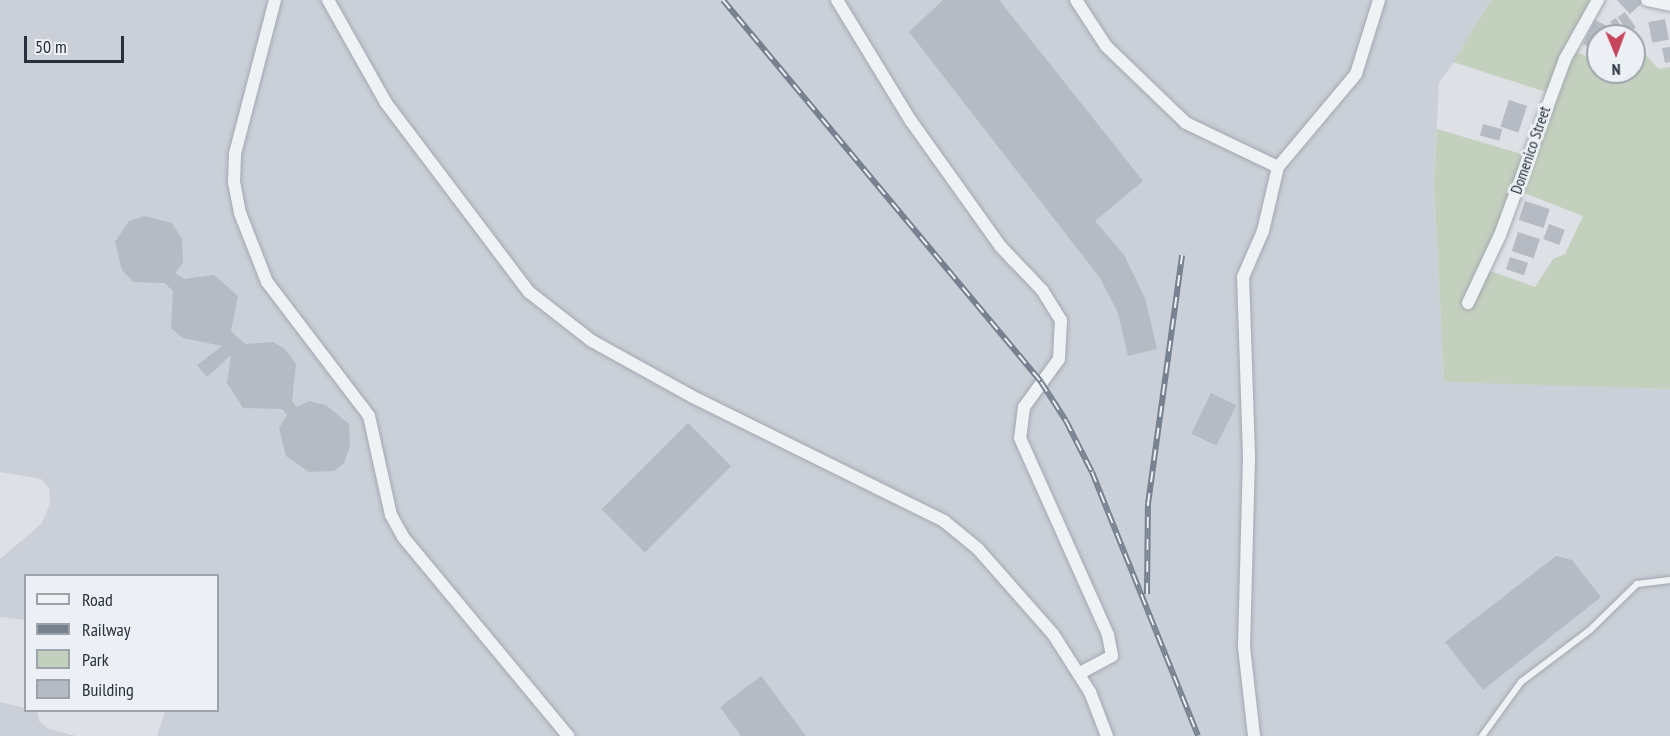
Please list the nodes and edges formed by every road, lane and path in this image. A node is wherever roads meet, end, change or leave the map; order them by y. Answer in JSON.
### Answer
{"nodes":[{"id":1,"x":275,"y":0,"type":"edge"},
{"id":2,"x":328,"y":0,"type":"edge"},
{"id":3,"x":837,"y":0,"type":"edge"},
{"id":4,"x":1379,"y":0,"type":"edge"},
{"id":5,"x":1598,"y":0,"type":"edge"},
{"id":6,"x":1647,"y":0,"type":"edge"},
{"id":7,"x":1079,"y":1,"type":"edge"},
{"id":8,"x":1670,"y":5,"type":"edge"},
{"id":9,"x":1278,"y":167,"type":"junction"},
{"id":10,"x":1468,"y":303,"type":"dead end"},
{"id":11,"x":1670,"y":580,"type":"edge"},
{"id":12,"x":1078,"y":674,"type":"junction"},
{"id":13,"x":568,"y":736,"type":"edge"},
{"id":14,"x":1107,"y":736,"type":"edge"},
{"id":15,"x":1254,"y":736,"type":"edge"},
{"id":16,"x":1482,"y":736,"type":"edge"}],
"edges":[{"from":1,"to":13,"type":"street"},
{"from":2,"to":12,"type":"street"},
{"from":3,"to":12,"type":"street"},
{"from":4,"to":9,"type":"street"},
{"from":5,"to":10,"type":"street","name":"Domenico Street"},
{"from":6,"to":8,"type":"street"},
{"from":7,"to":9,"type":"street"},
{"from":9,"to":15,"type":"street"},
{"from":11,"to":16,"type":"lane"},
{"from":12,"to":14,"type":"street"}]}
